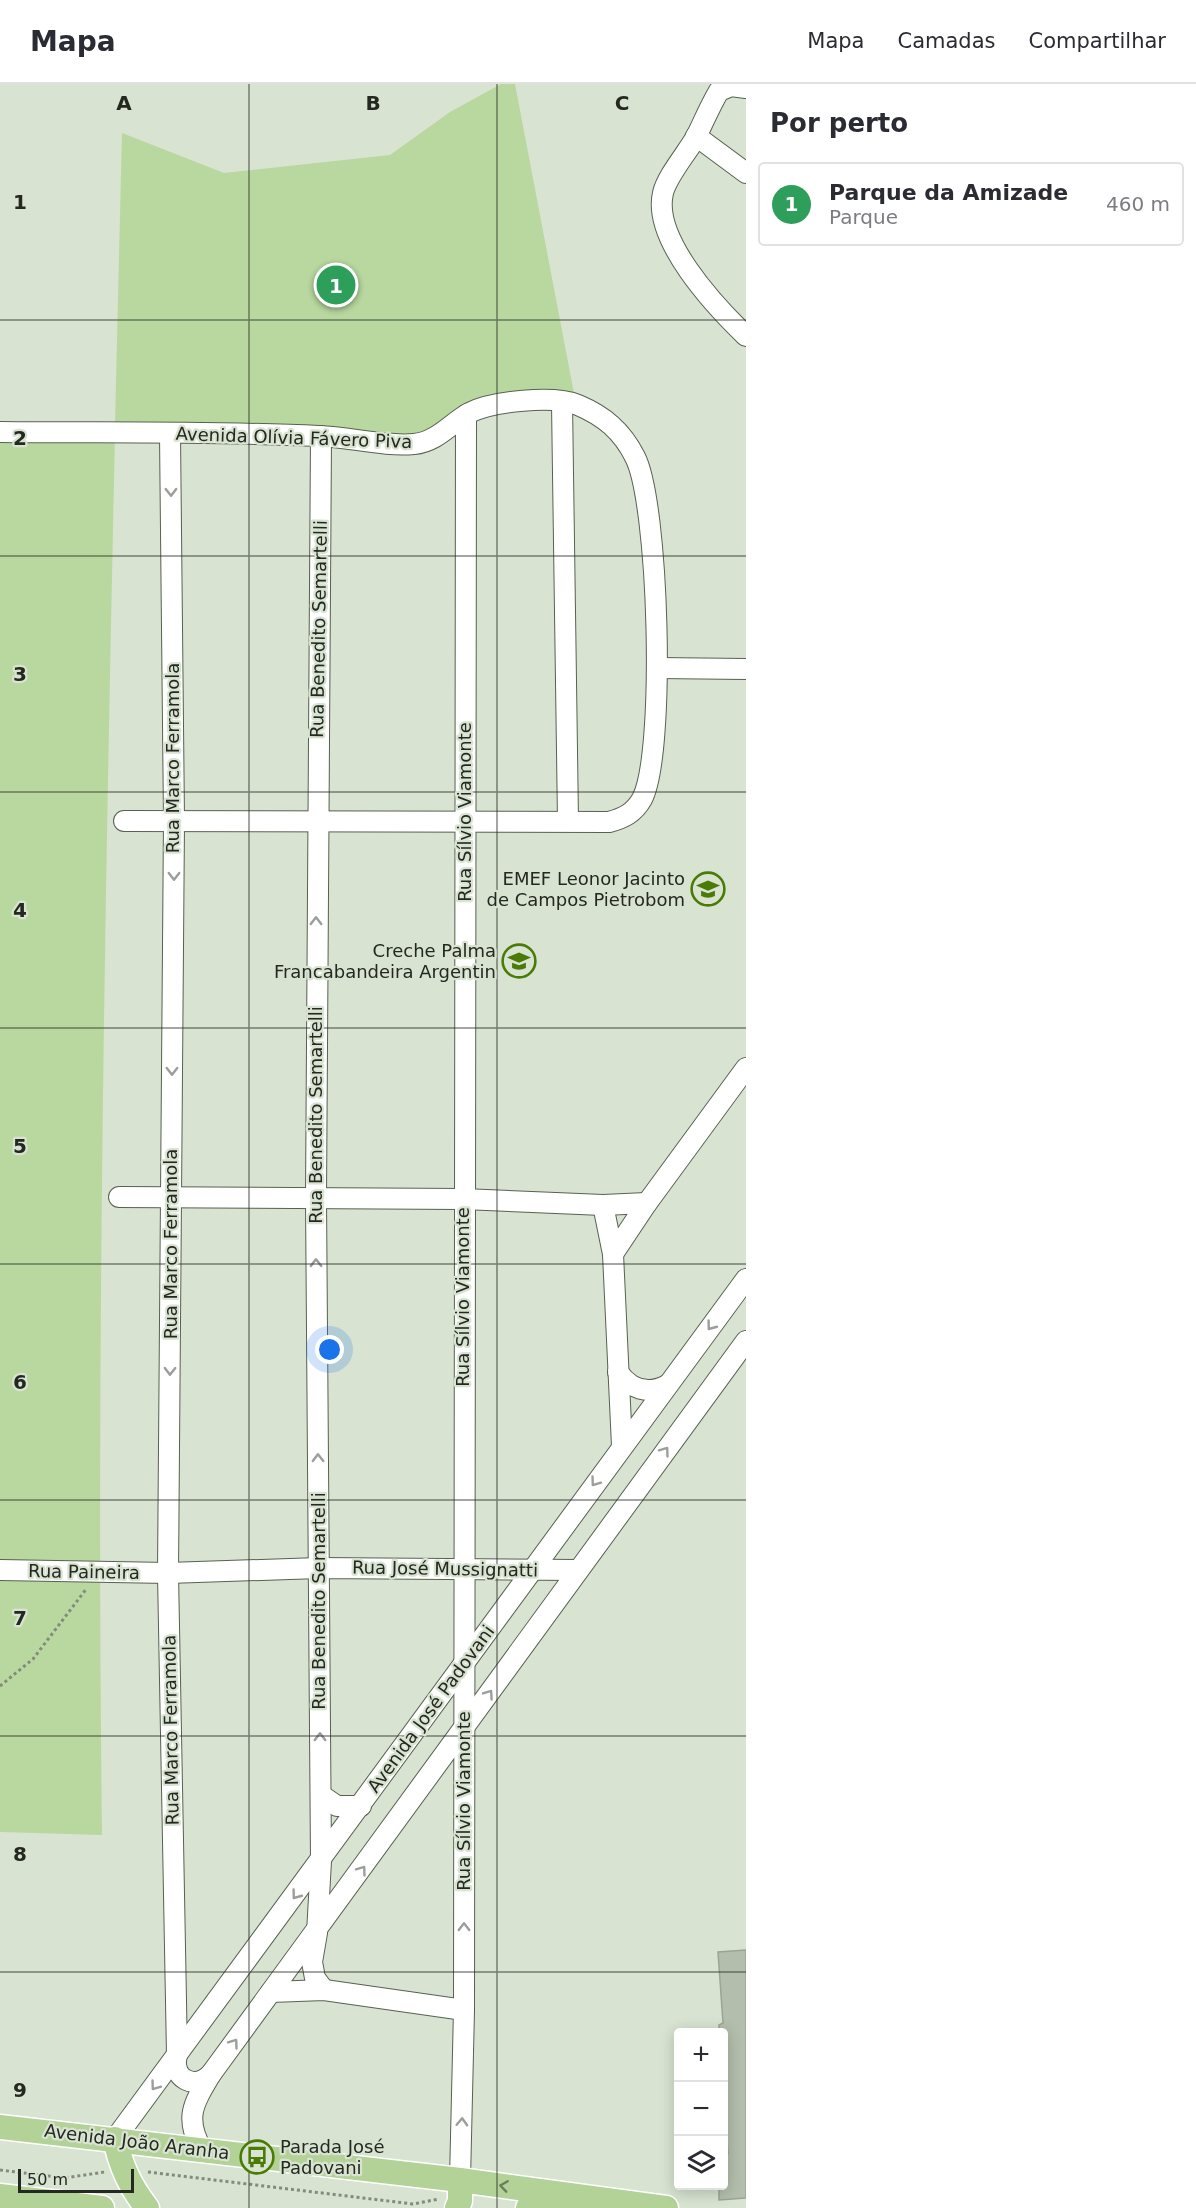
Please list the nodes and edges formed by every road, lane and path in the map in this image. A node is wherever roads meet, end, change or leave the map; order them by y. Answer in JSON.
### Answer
{"nodes":[{"id":1,"x":746,"y":88,"type":"edge"},
{"id":2,"x":696,"y":136,"type":"junction"},
{"id":3,"x":746,"y":173,"type":"edge"},
{"id":4,"x":746,"y":336,"type":"edge"},
{"id":5,"x":569,"y":403,"type":"junction"},
{"id":6,"x":466,"y":415,"type":"junction"},
{"id":7,"x":0,"y":432,"type":"edge"},
{"id":8,"x":170,"y":434,"type":"junction"},
{"id":9,"x":321,"y":436,"type":"junction"},
{"id":10,"x":658,"y":668,"type":"junction"},
{"id":11,"x":746,"y":669,"type":"edge"},
{"id":12,"x":466,"y":820,"type":"junction"},
{"id":13,"x":124,"y":821,"type":"dead end"},
{"id":14,"x":174,"y":821,"type":"junction"},
{"id":15,"x":316,"y":821,"type":"junction"},
{"id":16,"x":568,"y":821,"type":"junction"},
{"id":17,"x":746,"y":1068,"type":"edge"},
{"id":18,"x":119,"y":1197,"type":"dead end"},
{"id":19,"x":171,"y":1197,"type":"junction"},
{"id":20,"x":316,"y":1198,"type":"junction"},
{"id":21,"x":463,"y":1199,"type":"junction"},
{"id":22,"x":647,"y":1203,"type":"junction"},
{"id":23,"x":603,"y":1205,"type":"junction"},
{"id":24,"x":614,"y":1254,"type":"junction"},
{"id":25,"x":746,"y":1279,"type":"edge"},
{"id":26,"x":746,"y":1341,"type":"edge"},
{"id":27,"x":618,"y":1372,"type":"junction"},
{"id":28,"x":667,"y":1385,"type":"junction"},
{"id":29,"x":622,"y":1446,"type":"junction"},
{"id":30,"x":319,"y":1568,"type":"junction"},
{"id":31,"x":464,"y":1568,"type":"junction"},
{"id":32,"x":0,"y":1570,"type":"edge"},
{"id":33,"x":577,"y":1570,"type":"junction"},
{"id":34,"x":530,"y":1571,"type":"junction"},
{"id":35,"x":98,"y":1572,"type":"junction"},
{"id":36,"x":168,"y":1573,"type":"junction"},
{"id":37,"x":465,"y":1663,"type":"junction"},
{"id":38,"x":0,"y":1686,"type":"edge"},
{"id":39,"x":463,"y":1730,"type":"junction"},
{"id":40,"x":321,"y":1795,"type":"junction"},
{"id":41,"x":361,"y":1806,"type":"junction"},
{"id":42,"x":321,"y":1861,"type":"junction"},
{"id":43,"x":317,"y":1933,"type":"junction"},
{"id":44,"x":324,"y":1990,"type":"junction"},
{"id":45,"x":271,"y":1992,"type":"junction"},
{"id":46,"x":464,"y":2010,"type":"junction"},
{"id":47,"x":177,"y":2055,"type":"junction"},
{"id":48,"x":211,"y":2074,"type":"junction"},
{"id":49,"x":0,"y":2127,"type":"edge"},
{"id":50,"x":76,"y":2135,"type":"junction"},
{"id":51,"x":115,"y":2139,"type":"junction"},
{"id":52,"x":0,"y":2140,"type":"edge"},
{"id":53,"x":202,"y":2150,"type":"junction"},
{"id":54,"x":122,"y":2169,"type":"junction"},
{"id":55,"x":0,"y":2170,"type":"edge"},
{"id":56,"x":459,"y":2196,"type":"edge"},
{"id":57,"x":12,"y":2200,"type":"edge"},
{"id":58,"x":102,"y":2208,"type":"edge"},
{"id":59,"x":147,"y":2208,"type":"edge"},
{"id":60,"x":528,"y":2208,"type":"edge"},
{"id":61,"x":573,"y":2208,"type":"edge"},
{"id":62,"x":660,"y":2208,"type":"edge"}],
"edges":[{"from":1,"to":2,"type":"street"},
{"from":2,"to":3,"type":"street"},
{"from":2,"to":4,"type":"street"},
{"from":5,"to":6,"type":"street","name":"Avenida Olívia Fávero Piva"},
{"from":5,"to":10,"type":"street"},
{"from":5,"to":16,"type":"street"},
{"from":6,"to":9,"type":"street","name":"Avenida Olívia Fávero Piva"},
{"from":6,"to":12,"type":"street","name":"Rua Sílvio Viamonte"},
{"from":7,"to":8,"type":"street","name":"Avenida Olívia Fávero Piva"},
{"from":8,"to":9,"type":"street","name":"Avenida Olívia Fávero Piva"},
{"from":8,"to":14,"type":"street","name":"Rua Marco Ferramola","one_way":true},
{"from":9,"to":15,"type":"street","name":"Rua Benedito Semartelli"},
{"from":10,"to":11,"type":"street"},
{"from":10,"to":16,"type":"street"},
{"from":12,"to":15,"type":"street"},
{"from":12,"to":16,"type":"street"},
{"from":12,"to":21,"type":"street","name":"Rua Sílvio Viamonte"},
{"from":13,"to":14,"type":"street"},
{"from":14,"to":15,"type":"street"},
{"from":14,"to":19,"type":"street","name":"Rua Marco Ferramola","one_way":true},
{"from":20,"to":15,"type":"street","name":"Rua Benedito Semartelli","one_way":true},
{"from":17,"to":22,"type":"street"},
{"from":18,"to":19,"type":"street"},
{"from":19,"to":20,"type":"street"},
{"from":19,"to":36,"type":"street","name":"Rua Marco Ferramola","one_way":true},
{"from":20,"to":21,"type":"street"},
{"from":30,"to":20,"type":"street","name":"Rua Benedito Semartelli","one_way":true},
{"from":21,"to":23,"type":"street"},
{"from":21,"to":31,"type":"street","name":"Rua Sílvio Viamonte"},
{"from":22,"to":23,"type":"street"},
{"from":22,"to":24,"type":"street"},
{"from":23,"to":24,"type":"street"},
{"from":24,"to":27,"type":"street"},
{"from":25,"to":28,"type":"street","name":"Avenida José Padovani","one_way":true},
{"from":33,"to":26,"type":"street","name":"Avenida José Padovani","one_way":true},
{"from":27,"to":28,"type":"street"},
{"from":27,"to":29,"type":"street"},
{"from":28,"to":29,"type":"street","name":"Avenida José Padovani"},
{"from":29,"to":34,"type":"street","name":"Avenida José Padovani","one_way":true},
{"from":30,"to":31,"type":"street","name":"Rua José Mussignatti"},
{"from":30,"to":36,"type":"street","name":"Rua José Mussignatti"},
{"from":40,"to":30,"type":"street","name":"Rua Benedito Semartelli","one_way":true},
{"from":31,"to":34,"type":"street","name":"Rua José Mussignatti"},
{"from":31,"to":37,"type":"street","name":"Rua Sílvio Viamonte"},
{"from":32,"to":35,"type":"street","name":"Rua Paineira"},
{"from":33,"to":34,"type":"street","name":"Rua José Mussignatti"},
{"from":39,"to":33,"type":"street","name":"Avenida José Padovani","one_way":true},
{"from":34,"to":37,"type":"street","name":"Avenida José Padovani"},
{"from":35,"to":36,"type":"street","name":"Rua Paineira"},
{"from":35,"to":38,"type":"path"},
{"from":36,"to":47,"type":"street","name":"Rua Marco Ferramola"},
{"from":37,"to":39,"type":"street","name":"Rua Sílvio Viamonte"},
{"from":37,"to":41,"type":"street","name":"Avenida José Padovani"},
{"from":43,"to":39,"type":"street","name":"Avenida José Padovani","one_way":true},
{"from":46,"to":39,"type":"street","name":"Rua Sílvio Viamonte","one_way":true},
{"from":40,"to":41,"type":"street"},
{"from":40,"to":42,"type":"street","name":"Rua Benedito Semartelli"},
{"from":41,"to":42,"type":"street","name":"Avenida José Padovani"},
{"from":42,"to":43,"type":"street","name":"Rua Benedito Semartelli"},
{"from":42,"to":47,"type":"street","name":"Avenida José Padovani","one_way":true},
{"from":43,"to":44,"type":"street","name":"Rua Benedito Semartelli"},
{"from":43,"to":45,"type":"street","name":"Avenida José Padovani"},
{"from":44,"to":45,"type":"street"},
{"from":44,"to":46,"type":"street"},
{"from":48,"to":45,"type":"street","name":"Avenida José Padovani","one_way":true},
{"from":56,"to":46,"type":"street","name":"Rua Sílvio Viamonte","one_way":true},
{"from":47,"to":48,"type":"street","name":"Rua Marco Ferramola"},
{"from":47,"to":51,"type":"street","name":"Avenida José Padovani","one_way":true},
{"from":48,"to":53,"type":"street","name":"Avenida José Padovani"},
{"from":49,"to":50,"type":"main road","name":"Avenida João Aranha"},
{"from":50,"to":51,"type":"main road","name":"Avenida João Aranha"},
{"from":50,"to":52,"type":"main road"},
{"from":51,"to":53,"type":"main road","name":"Avenida João Aranha"},
{"from":51,"to":54,"type":"main road"},
{"from":53,"to":56,"type":"main road","name":"Avenida João Aranha"},
{"from":54,"to":55,"type":"path"},
{"from":54,"to":56,"type":"path"},
{"from":54,"to":59,"type":"main road"},
{"from":62,"to":56,"type":"main road","name":"Avenida João Aranha","one_way":true},
{"from":57,"to":58,"type":"main road"},
{"from":60,"to":61,"type":"main road"}]}
